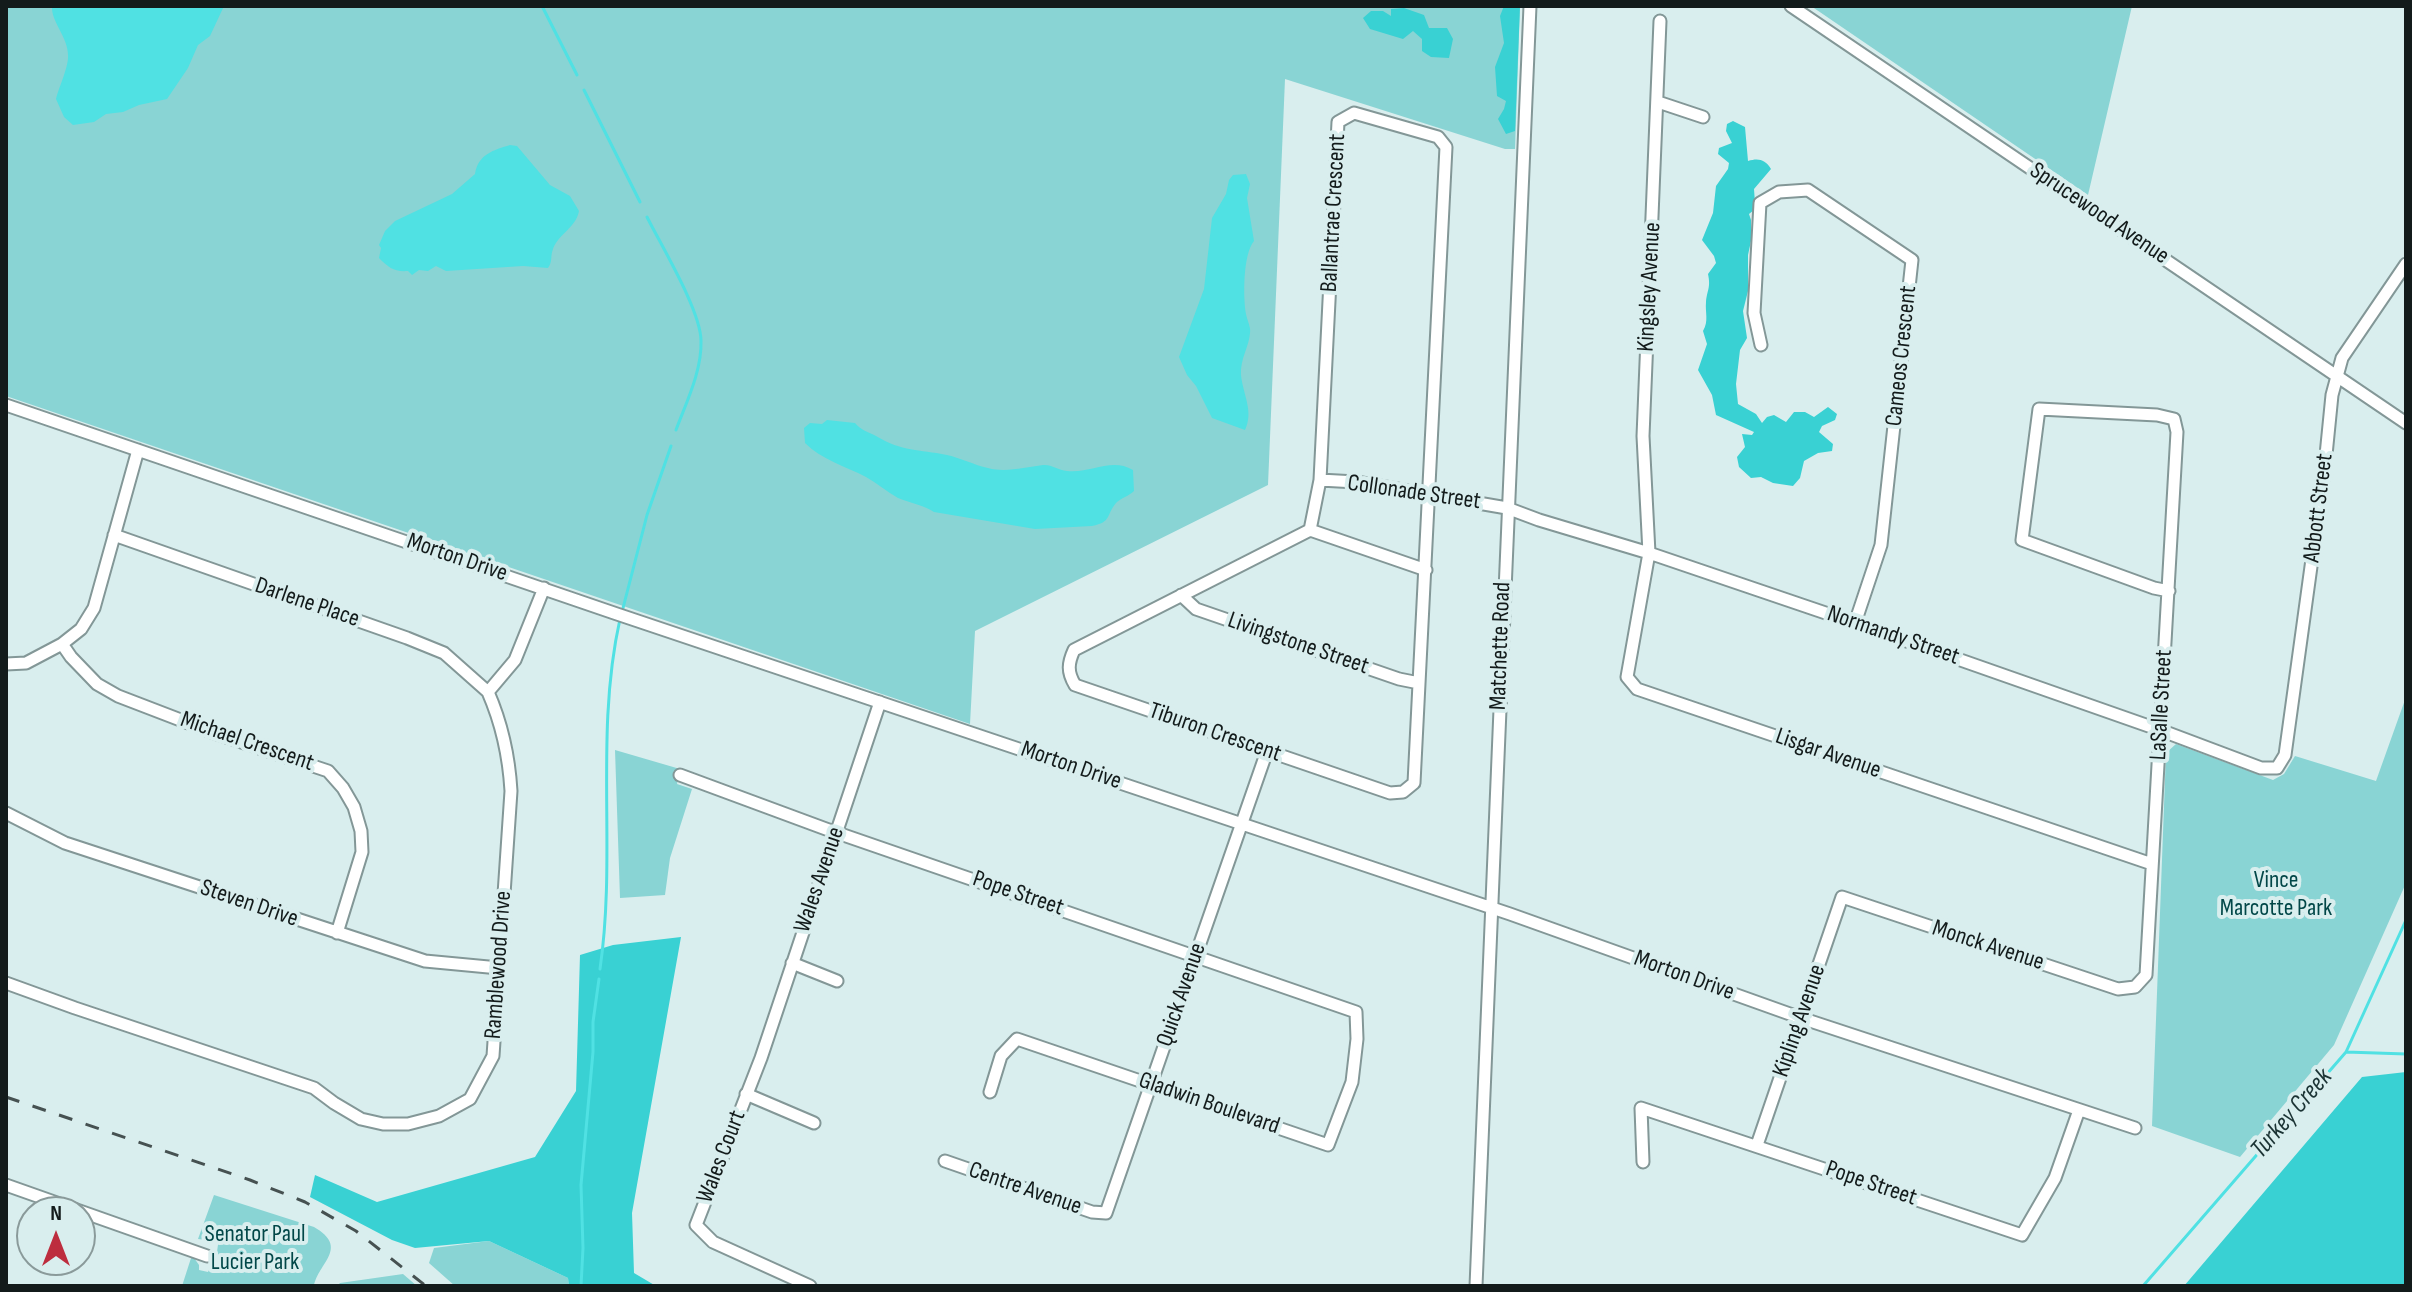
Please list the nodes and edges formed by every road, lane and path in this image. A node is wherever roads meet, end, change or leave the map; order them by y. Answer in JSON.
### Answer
{"nodes":[{"id":1,"x":1530,"y":6,"type":"edge"},
{"id":2,"x":1791,"y":6,"type":"edge"},
{"id":3,"x":1660,"y":21,"type":"dead end"},
{"id":4,"x":1658,"y":102,"type":"junction"},
{"id":5,"x":1703,"y":117,"type":"dead end"},
{"id":6,"x":2406,"y":264,"type":"edge"},
{"id":7,"x":1761,"y":345,"type":"dead end"},
{"id":8,"x":2337,"y":376,"type":"junction"},
{"id":9,"x":6,"y":405,"type":"edge"},
{"id":10,"x":2406,"y":423,"type":"edge"},
{"id":11,"x":138,"y":450,"type":"junction"},
{"id":12,"x":1320,"y":480,"type":"junction"},
{"id":13,"x":1430,"y":493,"type":"junction"},
{"id":14,"x":1507,"y":508,"type":"junction"},
{"id":15,"x":1310,"y":530,"type":"junction"},
{"id":16,"x":114,"y":535,"type":"junction"},
{"id":17,"x":1649,"y":553,"type":"junction"},
{"id":18,"x":1426,"y":570,"type":"junction"},
{"id":19,"x":544,"y":588,"type":"junction"},
{"id":20,"x":2169,"y":591,"type":"junction"},
{"id":21,"x":1181,"y":595,"type":"junction"},
{"id":22,"x":1855,"y":623,"type":"junction"},
{"id":23,"x":62,"y":644,"type":"junction"},
{"id":24,"x":6,"y":664,"type":"edge"},
{"id":25,"x":1419,"y":683,"type":"junction"},
{"id":26,"x":488,"y":692,"type":"junction"},
{"id":27,"x":880,"y":702,"type":"junction"},
{"id":28,"x":2160,"y":730,"type":"junction"},
{"id":29,"x":1267,"y":751,"type":"junction"},
{"id":30,"x":2277,"y":768,"type":"joint"},
{"id":31,"x":680,"y":775,"type":"dead end"},
{"id":32,"x":6,"y":813,"type":"edge"},
{"id":33,"x":1240,"y":823,"type":"junction"},
{"id":34,"x":836,"y":832,"type":"junction"},
{"id":35,"x":2152,"y":864,"type":"junction"},
{"id":36,"x":1842,"y":897,"type":"joint"},
{"id":37,"x":1491,"y":907,"type":"junction"},
{"id":38,"x":337,"y":933,"type":"junction"},
{"id":39,"x":1196,"y":955,"type":"junction"},
{"id":40,"x":792,"y":963,"type":"junction"},
{"id":41,"x":499,"y":968,"type":"junction"},
{"id":42,"x":837,"y":981,"type":"dead end"},
{"id":43,"x":6,"y":983,"type":"edge"},
{"id":44,"x":2135,"y":987,"type":"joint"},
{"id":45,"x":1356,"y":1012,"type":"joint"},
{"id":46,"x":1801,"y":1018,"type":"junction"},
{"id":47,"x":761,"y":1058,"type":"joint"},
{"id":48,"x":1152,"y":1085,"type":"junction"},
{"id":49,"x":990,"y":1092,"type":"dead end"},
{"id":50,"x":746,"y":1094,"type":"junction"},
{"id":51,"x":2079,"y":1110,"type":"junction"},
{"id":52,"x":814,"y":1123,"type":"dead end"},
{"id":53,"x":2135,"y":1128,"type":"dead end"},
{"id":54,"x":1757,"y":1145,"type":"junction"},
{"id":55,"x":945,"y":1161,"type":"dead end"},
{"id":56,"x":1643,"y":1162,"type":"dead end"},
{"id":57,"x":6,"y":1185,"type":"edge"},
{"id":58,"x":1106,"y":1213,"type":"joint"},
{"id":59,"x":207,"y":1256,"type":"dead end"},
{"id":60,"x":1476,"y":1285,"type":"edge"},
{"id":61,"x":810,"y":1286,"type":"edge"}],
"edges":[{"from":1,"to":14,"type":"street","name":"Matchette Road"},
{"from":2,"to":8,"type":"street","name":"Sprucewood Avenue"},
{"from":3,"to":4,"type":"street","name":"Kingsley Avenue"},
{"from":4,"to":5,"type":"street"},
{"from":4,"to":17,"type":"street","name":"Kingsley Avenue"},
{"from":6,"to":8,"type":"street","name":"Abbott Street"},
{"from":7,"to":22,"type":"street","name":"Cameos Crescent"},
{"from":8,"to":10,"type":"street","name":"Sprucewood Avenue"},
{"from":8,"to":30,"type":"street","name":"Abbott Street"},
{"from":9,"to":11,"type":"street","name":"Morton Drive"},
{"from":11,"to":16,"type":"street"},
{"from":11,"to":19,"type":"street","name":"Morton Drive"},
{"from":12,"to":13,"type":"street","name":"Collonade Street"},
{"from":12,"to":13,"type":"street","name":"Ballantrae Crescent"},
{"from":12,"to":15,"type":"street"},
{"from":13,"to":14,"type":"street","name":"Collonade Street"},
{"from":13,"to":18,"type":"street","name":"Tiburon Crescent"},
{"from":14,"to":17,"type":"street","name":"Normandy Street"},
{"from":14,"to":37,"type":"street","name":"Matchette Road"},
{"from":15,"to":18,"type":"street"},
{"from":15,"to":21,"type":"street","name":"Tiburon Crescent"},
{"from":16,"to":23,"type":"street"},
{"from":16,"to":26,"type":"street","name":"Darlene Place"},
{"from":17,"to":22,"type":"street","name":"Normandy Street"},
{"from":17,"to":35,"type":"street","name":"Lisgar Avenue"},
{"from":18,"to":25,"type":"street","name":"Tiburon Crescent"},
{"from":19,"to":26,"type":"street"},
{"from":19,"to":27,"type":"street","name":"Morton Drive"},
{"from":20,"to":20,"type":"street","name":"LaSalle Street"},
{"from":20,"to":28,"type":"street","name":"LaSalle Street"},
{"from":21,"to":25,"type":"street","name":"Livingstone Street"},
{"from":21,"to":29,"type":"street","name":"Tiburon Crescent"},
{"from":22,"to":28,"type":"street","name":"Normandy Street"},
{"from":23,"to":24,"type":"street"},
{"from":23,"to":38,"type":"street","name":"Michael Crescent"},
{"from":25,"to":29,"type":"street","name":"Tiburon Crescent"},
{"from":26,"to":41,"type":"street","name":"Ramblewood Drive"},
{"from":27,"to":33,"type":"street","name":"Morton Drive"},
{"from":27,"to":34,"type":"street","name":"Wales Avenue"},
{"from":28,"to":30,"type":"street","name":"Normandy Street"},
{"from":28,"to":35,"type":"street","name":"LaSalle Street"},
{"from":29,"to":33,"type":"street","name":"Quick Avenue"},
{"from":31,"to":34,"type":"street","name":"Pope Street"},
{"from":32,"to":38,"type":"street","name":"Steven Drive"},
{"from":33,"to":37,"type":"street","name":"Morton Drive"},
{"from":33,"to":39,"type":"street","name":"Quick Avenue"},
{"from":34,"to":39,"type":"street","name":"Pope Street"},
{"from":34,"to":40,"type":"street","name":"Wales Avenue"},
{"from":35,"to":44,"type":"street","name":"LaSalle Street"},
{"from":36,"to":44,"type":"street","name":"Monck Avenue"},
{"from":36,"to":46,"type":"street","name":"Kipling Avenue"},
{"from":37,"to":46,"type":"street","name":"Morton Drive"},
{"from":37,"to":60,"type":"street","name":"Matchette Road"},
{"from":38,"to":41,"type":"street","name":"Steven Drive"},
{"from":39,"to":45,"type":"street","name":"Pope Street"},
{"from":39,"to":48,"type":"street","name":"Quick Avenue"},
{"from":40,"to":42,"type":"street"},
{"from":40,"to":47,"type":"street","name":"Wales Avenue"},
{"from":41,"to":43,"type":"street","name":"Ramblewood Drive"},
{"from":45,"to":48,"type":"street","name":"Gladwin Boulevard"},
{"from":46,"to":51,"type":"street","name":"Morton Drive"},
{"from":46,"to":54,"type":"street","name":"Kipling Avenue"},
{"from":47,"to":50,"type":"street","name":"Wales Court"},
{"from":48,"to":49,"type":"street","name":"Gladwin Boulevard"},
{"from":48,"to":58,"type":"street","name":"Quick Avenue"},
{"from":50,"to":52,"type":"street"},
{"from":50,"to":61,"type":"street","name":"Wales Court"},
{"from":51,"to":53,"type":"street","name":"Morton Drive"},
{"from":51,"to":54,"type":"street","name":"Pope Street"},
{"from":54,"to":56,"type":"street","name":"Pope Street"},
{"from":55,"to":58,"type":"street","name":"Centre Avenue"},
{"from":57,"to":59,"type":"street"}]}
